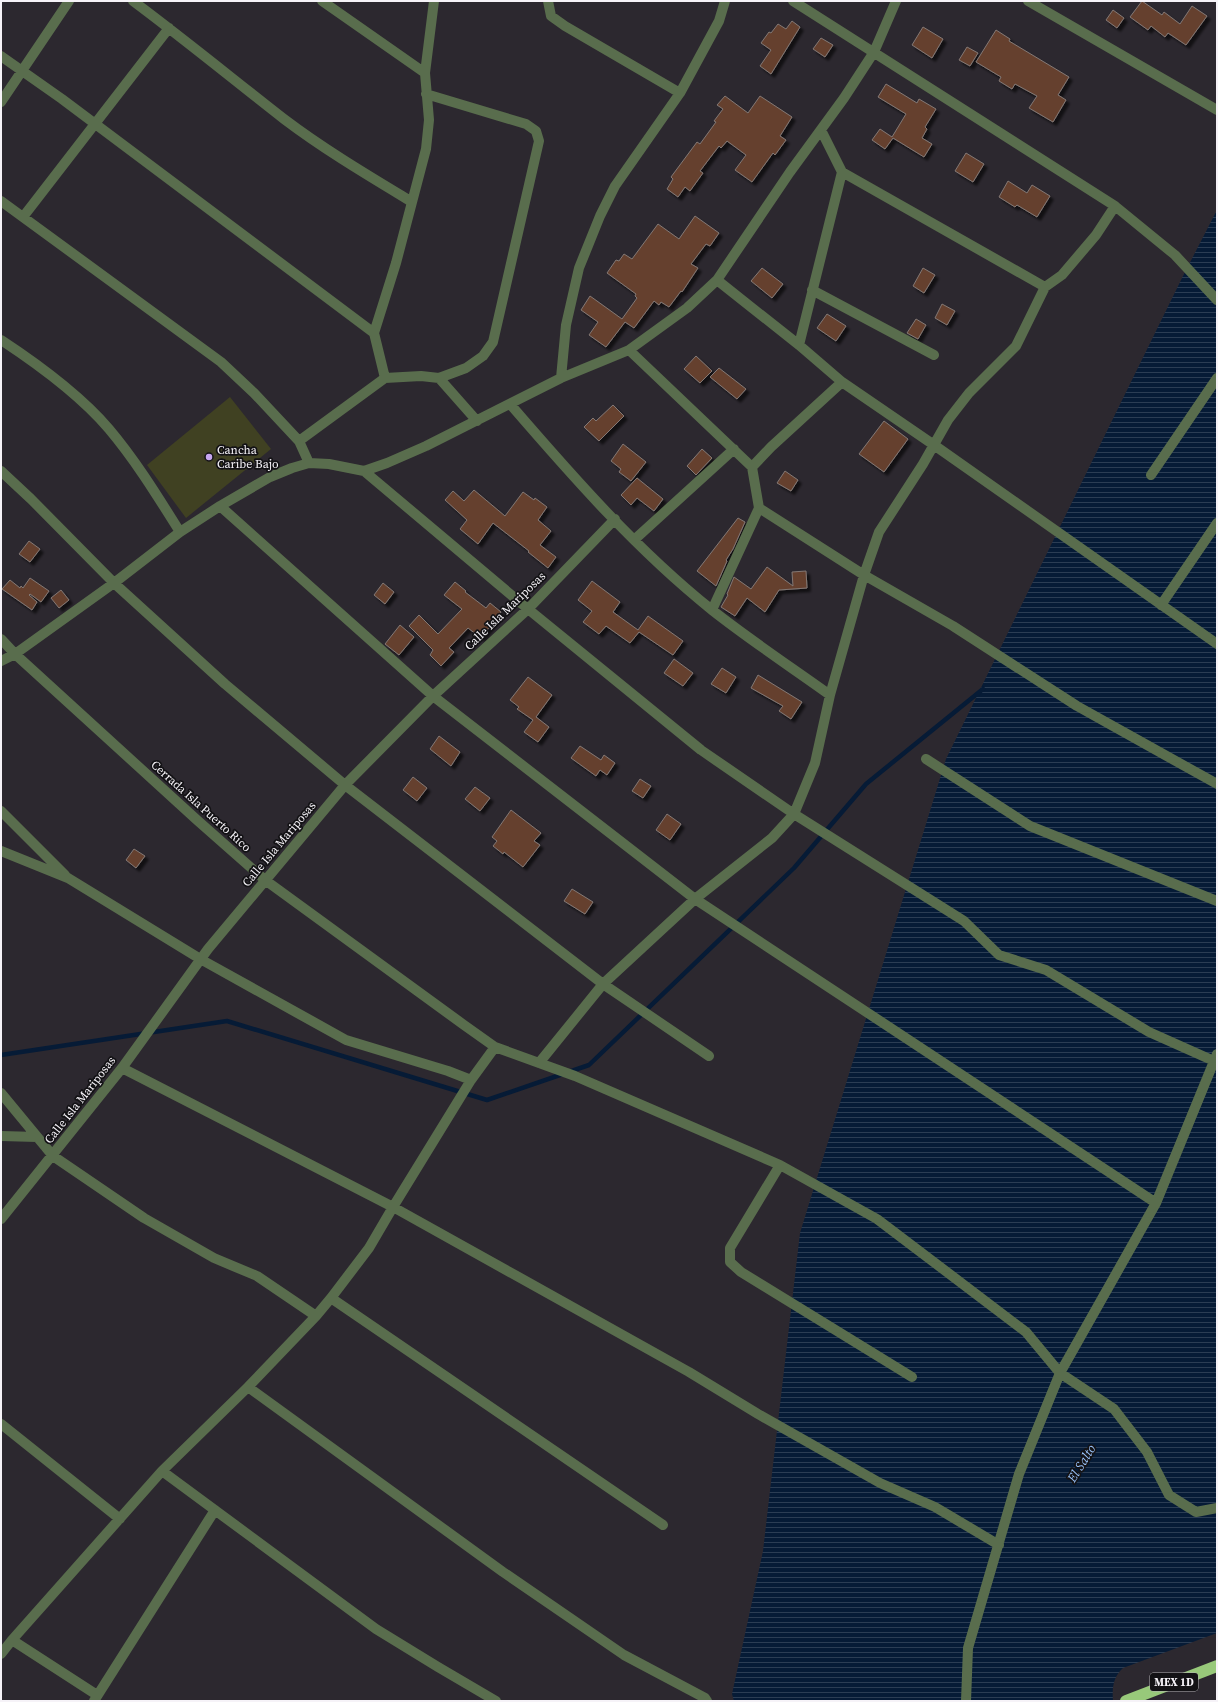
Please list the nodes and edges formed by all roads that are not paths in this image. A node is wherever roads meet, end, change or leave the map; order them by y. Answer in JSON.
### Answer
{"nodes":[{"id":1,"x":69,"y":1,"type":"edge"},
{"id":2,"x":133,"y":1,"type":"edge"},
{"id":3,"x":322,"y":1,"type":"edge"},
{"id":4,"x":434,"y":1,"type":"edge"},
{"id":5,"x":548,"y":1,"type":"edge"},
{"id":6,"x":725,"y":1,"type":"edge"},
{"id":7,"x":793,"y":1,"type":"edge"},
{"id":8,"x":896,"y":1,"type":"edge"},
{"id":9,"x":1028,"y":1,"type":"edge"},
{"id":10,"x":169,"y":28,"type":"junction"},
{"id":11,"x":874,"y":52,"type":"junction"},
{"id":12,"x":1,"y":56,"type":"edge"},
{"id":13,"x":22,"y":71,"type":"junction"},
{"id":14,"x":425,"y":73,"type":"junction"},
{"id":15,"x":680,"y":93,"type":"junction"},
{"id":16,"x":426,"y":94,"type":"junction"},
{"id":17,"x":1,"y":102,"type":"edge"},
{"id":18,"x":1217,"y":110,"type":"edge"},
{"id":19,"x":95,"y":124,"type":"junction"},
{"id":20,"x":821,"y":130,"type":"junction"},
{"id":21,"x":842,"y":172,"type":"junction"},
{"id":22,"x":1,"y":201,"type":"edge"},
{"id":23,"x":412,"y":202,"type":"junction"},
{"id":24,"x":1115,"y":206,"type":"junction"},
{"id":25,"x":23,"y":216,"type":"junction"},
{"id":26,"x":717,"y":280,"type":"junction"},
{"id":27,"x":1045,"y":287,"type":"junction"},
{"id":28,"x":812,"y":290,"type":"junction"},
{"id":29,"x":1217,"y":300,"type":"edge"},
{"id":30,"x":374,"y":333,"type":"junction"},
{"id":31,"x":1,"y":340,"type":"edge"},
{"id":32,"x":799,"y":345,"type":"junction"},
{"id":33,"x":629,"y":350,"type":"junction"},
{"id":34,"x":934,"y":355,"type":"dead end"},
{"id":35,"x":385,"y":378,"type":"junction"},
{"id":36,"x":439,"y":378,"type":"junction"},
{"id":37,"x":560,"y":378,"type":"junction"},
{"id":38,"x":1217,"y":378,"type":"edge"},
{"id":39,"x":842,"y":382,"type":"junction"},
{"id":40,"x":510,"y":404,"type":"junction"},
{"id":41,"x":477,"y":421,"type":"junction"},
{"id":42,"x":299,"y":441,"type":"junction"},
{"id":43,"x":934,"y":445,"type":"junction"},
{"id":44,"x":734,"y":449,"type":"junction"},
{"id":45,"x":309,"y":463,"type":"junction"},
{"id":46,"x":752,"y":467,"type":"junction"},
{"id":47,"x":1,"y":471,"type":"edge"},
{"id":48,"x":364,"y":471,"type":"junction"},
{"id":49,"x":1151,"y":475,"type":"dead end"},
{"id":50,"x":220,"y":506,"type":"junction"},
{"id":51,"x":759,"y":508,"type":"junction"},
{"id":52,"x":615,"y":519,"type":"junction"},
{"id":53,"x":1217,"y":524,"type":"edge"},
{"id":54,"x":180,"y":532,"type":"junction"},
{"id":55,"x":634,"y":540,"type":"junction"},
{"id":56,"x":864,"y":575,"type":"junction"},
{"id":57,"x":114,"y":583,"type":"junction"},
{"id":58,"x":1161,"y":605,"type":"junction"},
{"id":59,"x":528,"y":609,"type":"junction"},
{"id":60,"x":712,"y":610,"type":"junction"},
{"id":61,"x":1,"y":639,"type":"edge"},
{"id":62,"x":1217,"y":644,"type":"edge"},
{"id":63,"x":15,"y":654,"type":"junction"},
{"id":64,"x":1,"y":661,"type":"edge"},
{"id":65,"x":830,"y":695,"type":"junction"},
{"id":66,"x":433,"y":696,"type":"junction"},
{"id":67,"x":926,"y":759,"type":"dead end"},
{"id":68,"x":345,"y":784,"type":"junction"},
{"id":69,"x":1217,"y":784,"type":"edge"},
{"id":70,"x":1,"y":811,"type":"edge"},
{"id":71,"x":794,"y":814,"type":"junction"},
{"id":72,"x":1,"y":851,"type":"edge"},
{"id":73,"x":68,"y":878,"type":"junction"},
{"id":74,"x":265,"y":880,"type":"junction"},
{"id":75,"x":696,"y":899,"type":"junction"},
{"id":76,"x":1217,"y":901,"type":"edge"},
{"id":77,"x":202,"y":960,"type":"junction"},
{"id":78,"x":603,"y":984,"type":"junction"},
{"id":79,"x":495,"y":1047,"type":"junction"},
{"id":80,"x":709,"y":1056,"type":"dead end"},
{"id":81,"x":1216,"y":1058,"type":"edge"},
{"id":82,"x":539,"y":1063,"type":"junction"},
{"id":83,"x":122,"y":1068,"type":"junction"},
{"id":84,"x":471,"y":1080,"type":"junction"},
{"id":85,"x":1,"y":1093,"type":"edge"},
{"id":86,"x":1,"y":1136,"type":"edge"},
{"id":87,"x":37,"y":1137,"type":"junction"},
{"id":88,"x":53,"y":1156,"type":"junction"},
{"id":89,"x":780,"y":1165,"type":"junction"},
{"id":90,"x":1156,"y":1203,"type":"junction"},
{"id":91,"x":393,"y":1207,"type":"junction"},
{"id":92,"x":1,"y":1219,"type":"edge"},
{"id":93,"x":331,"y":1298,"type":"junction"},
{"id":94,"x":316,"y":1316,"type":"junction"},
{"id":95,"x":1060,"y":1373,"type":"junction"},
{"id":96,"x":912,"y":1377,"type":"dead end"},
{"id":97,"x":248,"y":1386,"type":"junction"},
{"id":98,"x":1,"y":1424,"type":"edge"},
{"id":99,"x":162,"y":1471,"type":"junction"},
{"id":100,"x":1217,"y":1508,"type":"edge"},
{"id":101,"x":215,"y":1510,"type":"junction"},
{"id":102,"x":120,"y":1519,"type":"junction"},
{"id":103,"x":663,"y":1525,"type":"dead end"},
{"id":104,"x":999,"y":1545,"type":"junction"},
{"id":105,"x":12,"y":1640,"type":"junction"},
{"id":106,"x":1,"y":1654,"type":"edge"},
{"id":107,"x":1217,"y":1666,"type":"edge"},
{"id":108,"x":95,"y":1698,"type":"edge"},
{"id":109,"x":1129,"y":1700,"type":"edge"},
{"id":110,"x":496,"y":1701,"type":"edge"},
{"id":111,"x":707,"y":1701,"type":"edge"},
{"id":112,"x":966,"y":1701,"type":"edge"}],
"edges":[{"from":1,"to":13,"type":"street"},
{"from":2,"to":10,"type":"street"},
{"from":3,"to":14,"type":"street"},
{"from":4,"to":14,"type":"street"},
{"from":5,"to":15,"type":"street"},
{"from":6,"to":15,"type":"street"},
{"from":7,"to":11,"type":"street"},
{"from":8,"to":11,"type":"street"},
{"from":9,"to":18,"type":"street"},
{"from":10,"to":19,"type":"street"},
{"from":10,"to":23,"type":"street"},
{"from":11,"to":20,"type":"street"},
{"from":11,"to":24,"type":"street"},
{"from":12,"to":13,"type":"street"},
{"from":13,"to":17,"type":"street"},
{"from":13,"to":19,"type":"street"},
{"from":14,"to":16,"type":"street"},
{"from":15,"to":37,"type":"street"},
{"from":16,"to":23,"type":"street"},
{"from":16,"to":36,"type":"street"},
{"from":19,"to":25,"type":"street"},
{"from":19,"to":30,"type":"street"},
{"from":20,"to":21,"type":"street"},
{"from":20,"to":26,"type":"street"},
{"from":21,"to":27,"type":"street"},
{"from":21,"to":28,"type":"street"},
{"from":22,"to":25,"type":"street"},
{"from":23,"to":30,"type":"street"},
{"from":24,"to":27,"type":"street"},
{"from":24,"to":29,"type":"street"},
{"from":25,"to":42,"type":"street"},
{"from":26,"to":32,"type":"street"},
{"from":26,"to":33,"type":"street"},
{"from":27,"to":43,"type":"street"},
{"from":28,"to":32,"type":"street"},
{"from":28,"to":34,"type":"street"},
{"from":30,"to":35,"type":"street"},
{"from":31,"to":54,"type":"street"},
{"from":32,"to":39,"type":"street"},
{"from":33,"to":37,"type":"street"},
{"from":33,"to":44,"type":"street"},
{"from":35,"to":36,"type":"street"},
{"from":35,"to":42,"type":"street"},
{"from":36,"to":41,"type":"street"},
{"from":37,"to":40,"type":"street"},
{"from":38,"to":49,"type":"street"},
{"from":39,"to":43,"type":"street"},
{"from":39,"to":46,"type":"street"},
{"from":40,"to":41,"type":"street"},
{"from":40,"to":52,"type":"street"},
{"from":41,"to":48,"type":"street"},
{"from":42,"to":45,"type":"street"},
{"from":43,"to":56,"type":"street"},
{"from":43,"to":58,"type":"street"},
{"from":44,"to":46,"type":"street"},
{"from":44,"to":55,"type":"street"},
{"from":45,"to":48,"type":"street"},
{"from":45,"to":50,"type":"street"},
{"from":46,"to":51,"type":"street"},
{"from":47,"to":57,"type":"street"},
{"from":48,"to":59,"type":"street"},
{"from":50,"to":54,"type":"street"},
{"from":50,"to":66,"type":"street"},
{"from":51,"to":56,"type":"street"},
{"from":51,"to":60,"type":"street"},
{"from":52,"to":55,"type":"street"},
{"from":52,"to":59,"type":"street","name":"Calle Isla Mariposas"},
{"from":53,"to":58,"type":"street"},
{"from":54,"to":57,"type":"street"},
{"from":55,"to":60,"type":"street"},
{"from":56,"to":65,"type":"street"},
{"from":56,"to":69,"type":"street"},
{"from":57,"to":63,"type":"street"},
{"from":57,"to":68,"type":"street"},
{"from":58,"to":62,"type":"street"},
{"from":59,"to":66,"type":"street","name":"Calle Isla Mariposas"},
{"from":59,"to":71,"type":"street"},
{"from":60,"to":65,"type":"street"},
{"from":61,"to":63,"type":"street","name":"Cerrada Isla Puerto Rico"},
{"from":63,"to":64,"type":"street"},
{"from":63,"to":74,"type":"street","name":"Cerrada Isla Puerto Rico"},
{"from":65,"to":71,"type":"street"},
{"from":66,"to":68,"type":"street","name":"Calle Isla Mariposas"},
{"from":66,"to":75,"type":"street"},
{"from":67,"to":76,"type":"street"},
{"from":68,"to":74,"type":"street","name":"Calle Isla Mariposas"},
{"from":68,"to":78,"type":"street"},
{"from":70,"to":73,"type":"street"},
{"from":71,"to":75,"type":"street"},
{"from":71,"to":81,"type":"street"},
{"from":72,"to":73,"type":"street"},
{"from":73,"to":77,"type":"street"},
{"from":74,"to":77,"type":"street","name":"Calle Isla Mariposas"},
{"from":74,"to":79,"type":"street","name":"Cerrada Isla Puerto Rico"},
{"from":75,"to":78,"type":"street"},
{"from":75,"to":90,"type":"street"},
{"from":77,"to":83,"type":"street","name":"Calle Isla Mariposas"},
{"from":77,"to":84,"type":"street"},
{"from":78,"to":80,"type":"street"},
{"from":78,"to":82,"type":"street"},
{"from":79,"to":82,"type":"street","name":"Cerrada Isla Puerto Rico"},
{"from":79,"to":84,"type":"street"},
{"from":81,"to":90,"type":"street"},
{"from":82,"to":89,"type":"street","name":"Cerrada Isla Puerto Rico"},
{"from":83,"to":88,"type":"street","name":"Calle Isla Mariposas"},
{"from":83,"to":91,"type":"street"},
{"from":84,"to":91,"type":"street"},
{"from":85,"to":87,"type":"street"},
{"from":86,"to":87,"type":"street"},
{"from":87,"to":88,"type":"street"},
{"from":88,"to":92,"type":"street","name":"Calle Isla Mariposas"},
{"from":88,"to":94,"type":"street"},
{"from":89,"to":95,"type":"street","name":"Cerrada Isla Puerto Rico"},
{"from":89,"to":96,"type":"street"},
{"from":90,"to":95,"type":"street"},
{"from":91,"to":93,"type":"street"},
{"from":91,"to":104,"type":"street"},
{"from":93,"to":94,"type":"street"},
{"from":93,"to":103,"type":"street"},
{"from":94,"to":97,"type":"street"},
{"from":95,"to":100,"type":"street","name":"Cerrada Isla Puerto Rico"},
{"from":95,"to":104,"type":"street"},
{"from":97,"to":99,"type":"street"},
{"from":97,"to":111,"type":"street"},
{"from":98,"to":102,"type":"street"},
{"from":99,"to":101,"type":"street"},
{"from":99,"to":102,"type":"street"},
{"from":101,"to":108,"type":"street"},
{"from":101,"to":110,"type":"street"},
{"from":102,"to":105,"type":"street"},
{"from":104,"to":112,"type":"street"},
{"from":105,"to":106,"type":"street"},
{"from":105,"to":108,"type":"street"},
{"from":107,"to":109,"type":"highway","number":"MEX 1D"}]}
